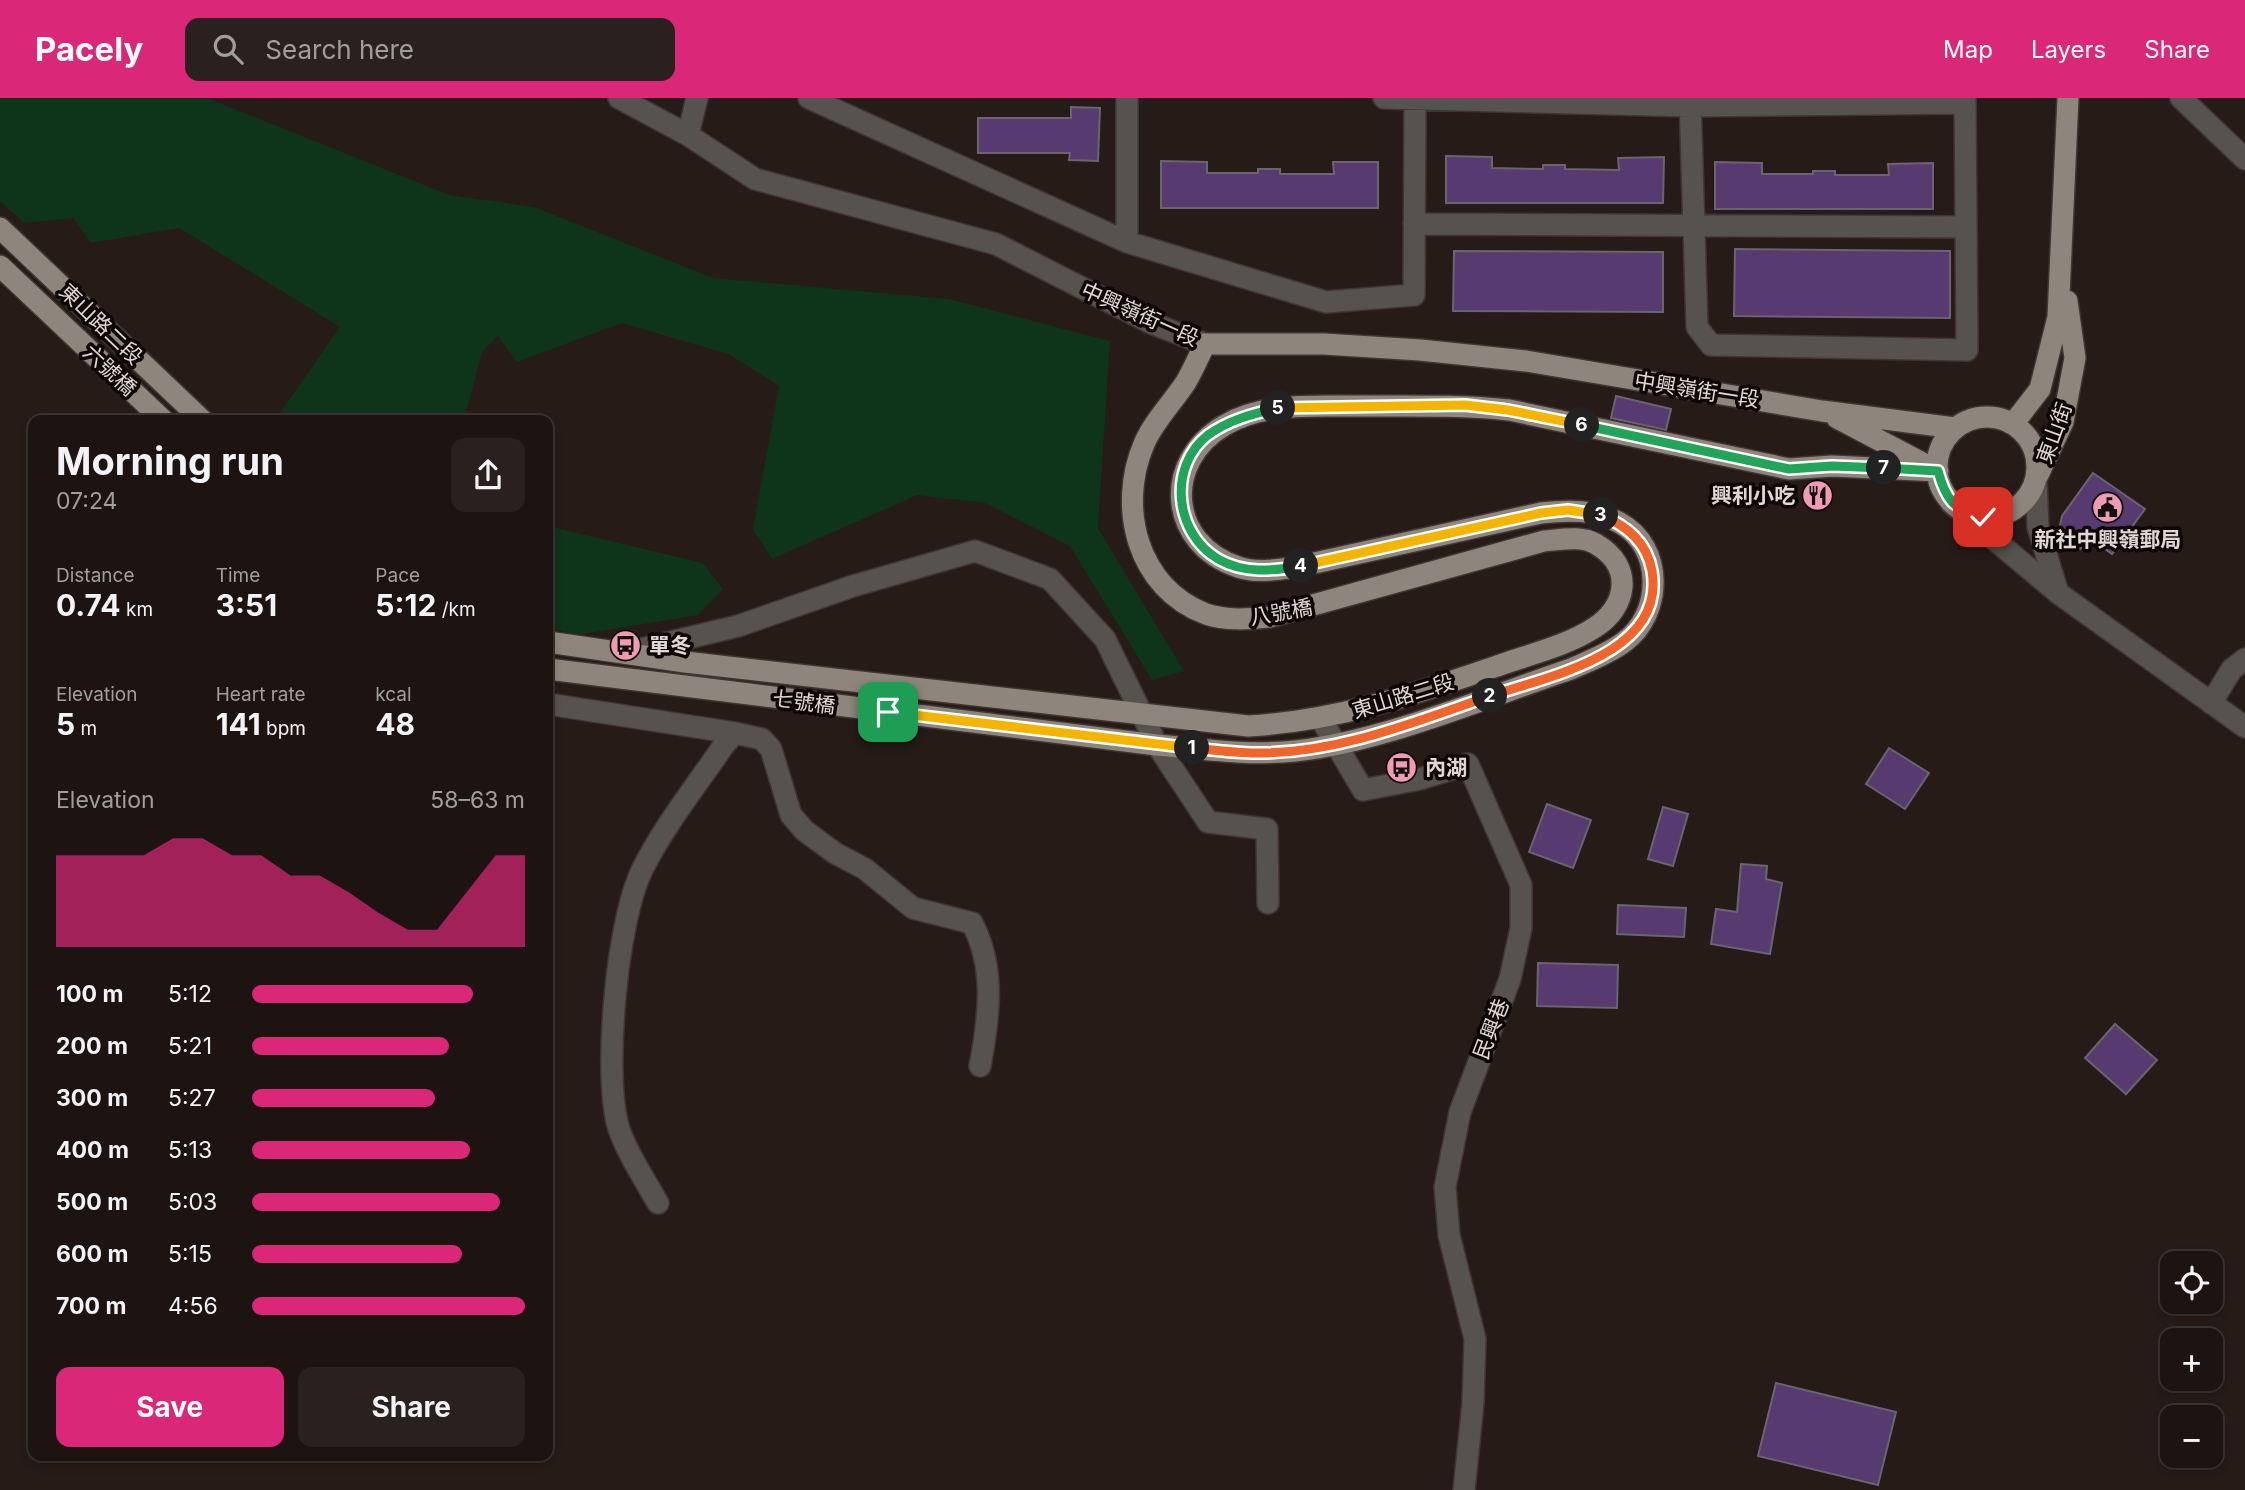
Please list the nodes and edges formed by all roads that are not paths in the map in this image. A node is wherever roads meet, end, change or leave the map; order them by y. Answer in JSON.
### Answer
{"nodes":[{"id":1,"x":620,"y":98,"type":"edge"},
{"id":2,"x":697,"y":98,"type":"edge"},
{"id":3,"x":809,"y":98,"type":"edge"},
{"id":4,"x":1127,"y":98,"type":"edge"},
{"id":5,"x":1384,"y":98,"type":"edge"},
{"id":6,"x":2068,"y":98,"type":"edge"},
{"id":7,"x":2181,"y":98,"type":"edge"},
{"id":8,"x":1415,"y":99,"type":"edge"},
{"id":9,"x":1965,"y":100,"type":"edge"},
{"id":10,"x":1690,"y":102,"type":"edge"},
{"id":11,"x":688,"y":135,"type":"junction"},
{"id":12,"x":2245,"y":159,"type":"edge"},
{"id":13,"x":1414,"y":224,"type":"junction"},
{"id":14,"x":1694,"y":226,"type":"junction"},
{"id":15,"x":1966,"y":227,"type":"junction"},
{"id":16,"x":0,"y":228,"type":"edge"},
{"id":17,"x":1127,"y":242,"type":"junction"},
{"id":18,"x":2060,"y":259,"type":"junction"},
{"id":19,"x":0,"y":266,"type":"edge"},
{"id":20,"x":58,"y":321,"type":"joint"},
{"id":21,"x":1205,"y":344,"type":"junction"},
{"id":22,"x":1822,"y":411,"type":"junction"},
{"id":23,"x":158,"y":415,"type":"edge"},
{"id":24,"x":197,"y":415,"type":"edge"},
{"id":25,"x":2013,"y":424,"type":"junction"},
{"id":26,"x":1955,"y":428,"type":"junction"},
{"id":27,"x":1938,"y":471,"type":"junction"},
{"id":28,"x":2036,"y":480,"type":"junction"},
{"id":29,"x":1951,"y":503,"type":"junction"},
{"id":30,"x":1544,"y":541,"type":"joint"},
{"id":31,"x":2058,"y":593,"type":"junction"},
{"id":32,"x":553,"y":643,"type":"edge"},
{"id":33,"x":623,"y":654,"type":"junction"},
{"id":34,"x":2245,"y":659,"type":"edge"},
{"id":35,"x":553,"y":670,"type":"edge"},
{"id":36,"x":2211,"y":703,"type":"junction"},
{"id":37,"x":553,"y":705,"type":"edge"},
{"id":38,"x":1088,"y":708,"type":"joint"},
{"id":39,"x":1141,"y":715,"type":"junction"},
{"id":40,"x":1321,"y":719,"type":"junction"},
{"id":41,"x":2245,"y":727,"type":"edge"},
{"id":42,"x":735,"y":733,"type":"junction"},
{"id":43,"x":1094,"y":736,"type":"joint"},
{"id":44,"x":1157,"y":744,"type":"junction"},
{"id":45,"x":1334,"y":744,"type":"junction"},
{"id":46,"x":1268,"y":903,"type":"dead end"},
{"id":47,"x":980,"y":1066,"type":"dead end"},
{"id":48,"x":658,"y":1203,"type":"dead end"},
{"id":49,"x":1464,"y":1490,"type":"edge"}],
"edges":[{"from":1,"to":11,"type":"street","name":"中興嶺街一段"},
{"from":2,"to":11,"type":"street"},
{"from":3,"to":17,"type":"street"},
{"from":4,"to":17,"type":"street"},
{"from":5,"to":8,"type":"street"},
{"from":6,"to":18,"type":"main road","name":"東山街"},
{"from":7,"to":12,"type":"street"},
{"from":8,"to":10,"type":"street"},
{"from":8,"to":13,"type":"street"},
{"from":9,"to":10,"type":"street"},
{"from":9,"to":15,"type":"street"},
{"from":10,"to":14,"type":"street"},
{"from":11,"to":21,"type":"street","name":"中興嶺街一段"},
{"from":13,"to":14,"type":"street"},
{"from":13,"to":17,"type":"street"},
{"from":14,"to":15,"type":"street"},
{"from":14,"to":15,"type":"street"},
{"from":16,"to":24,"type":"main road","name":"東山路二段"},
{"from":18,"to":25,"type":"main road","name":"東山街"},
{"from":18,"to":28,"type":"main road","name":"東山街"},
{"from":19,"to":20,"type":"main road","name":"東山路二段"},
{"from":20,"to":23,"type":"main road","name":"六號橋"},
{"from":21,"to":22,"type":"main road","name":"中興嶺街一段"},
{"from":21,"to":30,"type":"main road","name":"八號橋"},
{"from":22,"to":26,"type":"main road","name":"中興嶺街一段"},
{"from":22,"to":27,"type":"main road","name":"中興嶺街一段"},
{"from":25,"to":26,"type":"main road"},
{"from":25,"to":28,"type":"main road"},
{"from":26,"to":27,"type":"main road"},
{"from":27,"to":29,"type":"main road"},
{"from":27,"to":45,"type":"main road","name":"東山路二段"},
{"from":28,"to":29,"type":"main road"},
{"from":28,"to":31,"type":"street","name":"東山街"},
{"from":29,"to":31,"type":"street"},
{"from":30,"to":40,"type":"main road","name":"東山路二段"},
{"from":31,"to":36,"type":"street"},
{"from":32,"to":33,"type":"main road"},
{"from":33,"to":38,"type":"main road","name":"七號橋"},
{"from":33,"to":39,"type":"street"},
{"from":34,"to":36,"type":"street"},
{"from":35,"to":43,"type":"main road","name":"七號橋"},
{"from":36,"to":41,"type":"street"},
{"from":37,"to":42,"type":"street"},
{"from":38,"to":39,"type":"main road","name":"東山路二段"},
{"from":39,"to":40,"type":"main road","name":"東山路二段"},
{"from":39,"to":44,"type":"street"},
{"from":40,"to":45,"type":"street","name":"民興巷"},
{"from":42,"to":47,"type":"street"},
{"from":42,"to":48,"type":"street"},
{"from":43,"to":44,"type":"main road","name":"東山路二段"},
{"from":44,"to":45,"type":"main road","name":"東山路二段"},
{"from":44,"to":46,"type":"street"},
{"from":45,"to":49,"type":"street","name":"民興巷"}]}
